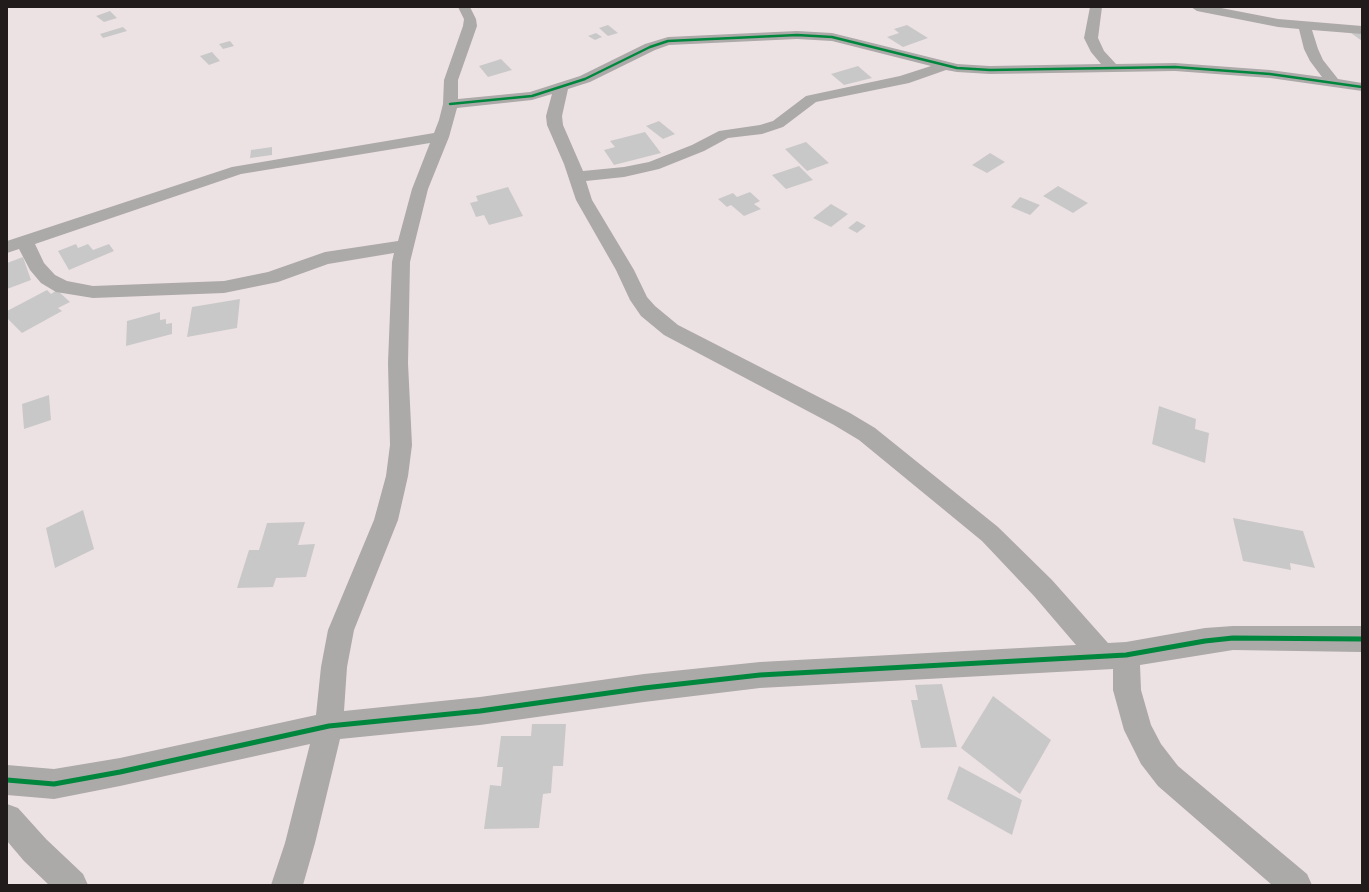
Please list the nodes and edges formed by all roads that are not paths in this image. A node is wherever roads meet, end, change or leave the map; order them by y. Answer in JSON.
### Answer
{"nodes":[{"id":1,"x":464,"y":7,"type":"edge"},
{"id":2,"x":1096,"y":7,"type":"edge"},
{"id":3,"x":1197,"y":7,"type":"edge"},
{"id":4,"x":1305,"y":27,"type":"junction"},
{"id":5,"x":1362,"y":30,"type":"edge"},
{"id":6,"x":943,"y":66,"type":"junction"},
{"id":7,"x":1111,"y":67,"type":"junction"},
{"id":8,"x":1332,"y":81,"type":"junction"},
{"id":9,"x":561,"y":87,"type":"junction"},
{"id":10,"x":1362,"y":87,"type":"edge"},
{"id":11,"x":450,"y":104,"type":"junction"},
{"id":12,"x":441,"y":138,"type":"junction"},
{"id":13,"x":576,"y":177,"type":"junction"},
{"id":14,"x":25,"y":242,"type":"junction"},
{"id":15,"x":404,"y":246,"type":"junction"},
{"id":16,"x":7,"y":247,"type":"edge"},
{"id":17,"x":1362,"y":639,"type":"edge"},
{"id":18,"x":1114,"y":655,"type":"junction"},
{"id":19,"x":329,"y":726,"type":"junction"},
{"id":20,"x":7,"y":780,"type":"edge"},
{"id":21,"x":7,"y":819,"type":"edge"},
{"id":22,"x":72,"y":885,"type":"edge"},
{"id":23,"x":287,"y":885,"type":"edge"},
{"id":24,"x":1296,"y":885,"type":"edge"}],
"edges":[{"from":1,"to":11,"type":"street"},
{"from":2,"to":7,"type":"street"},
{"from":3,"to":4,"type":"street"},
{"from":4,"to":5,"type":"street"},
{"from":4,"to":8,"type":"street"},
{"from":6,"to":7,"type":"street"},
{"from":6,"to":9,"type":"street"},
{"from":6,"to":13,"type":"street"},
{"from":7,"to":8,"type":"street"},
{"from":8,"to":10,"type":"street"},
{"from":9,"to":11,"type":"street"},
{"from":9,"to":13,"type":"street"},
{"from":11,"to":12,"type":"street"},
{"from":12,"to":14,"type":"street"},
{"from":12,"to":15,"type":"street"},
{"from":13,"to":18,"type":"street"},
{"from":14,"to":15,"type":"street"},
{"from":14,"to":16,"type":"street"},
{"from":15,"to":19,"type":"street"},
{"from":17,"to":18,"type":"street"},
{"from":18,"to":19,"type":"street"},
{"from":18,"to":24,"type":"street"},
{"from":19,"to":20,"type":"street"},
{"from":19,"to":23,"type":"street"},
{"from":21,"to":22,"type":"street"}]}
